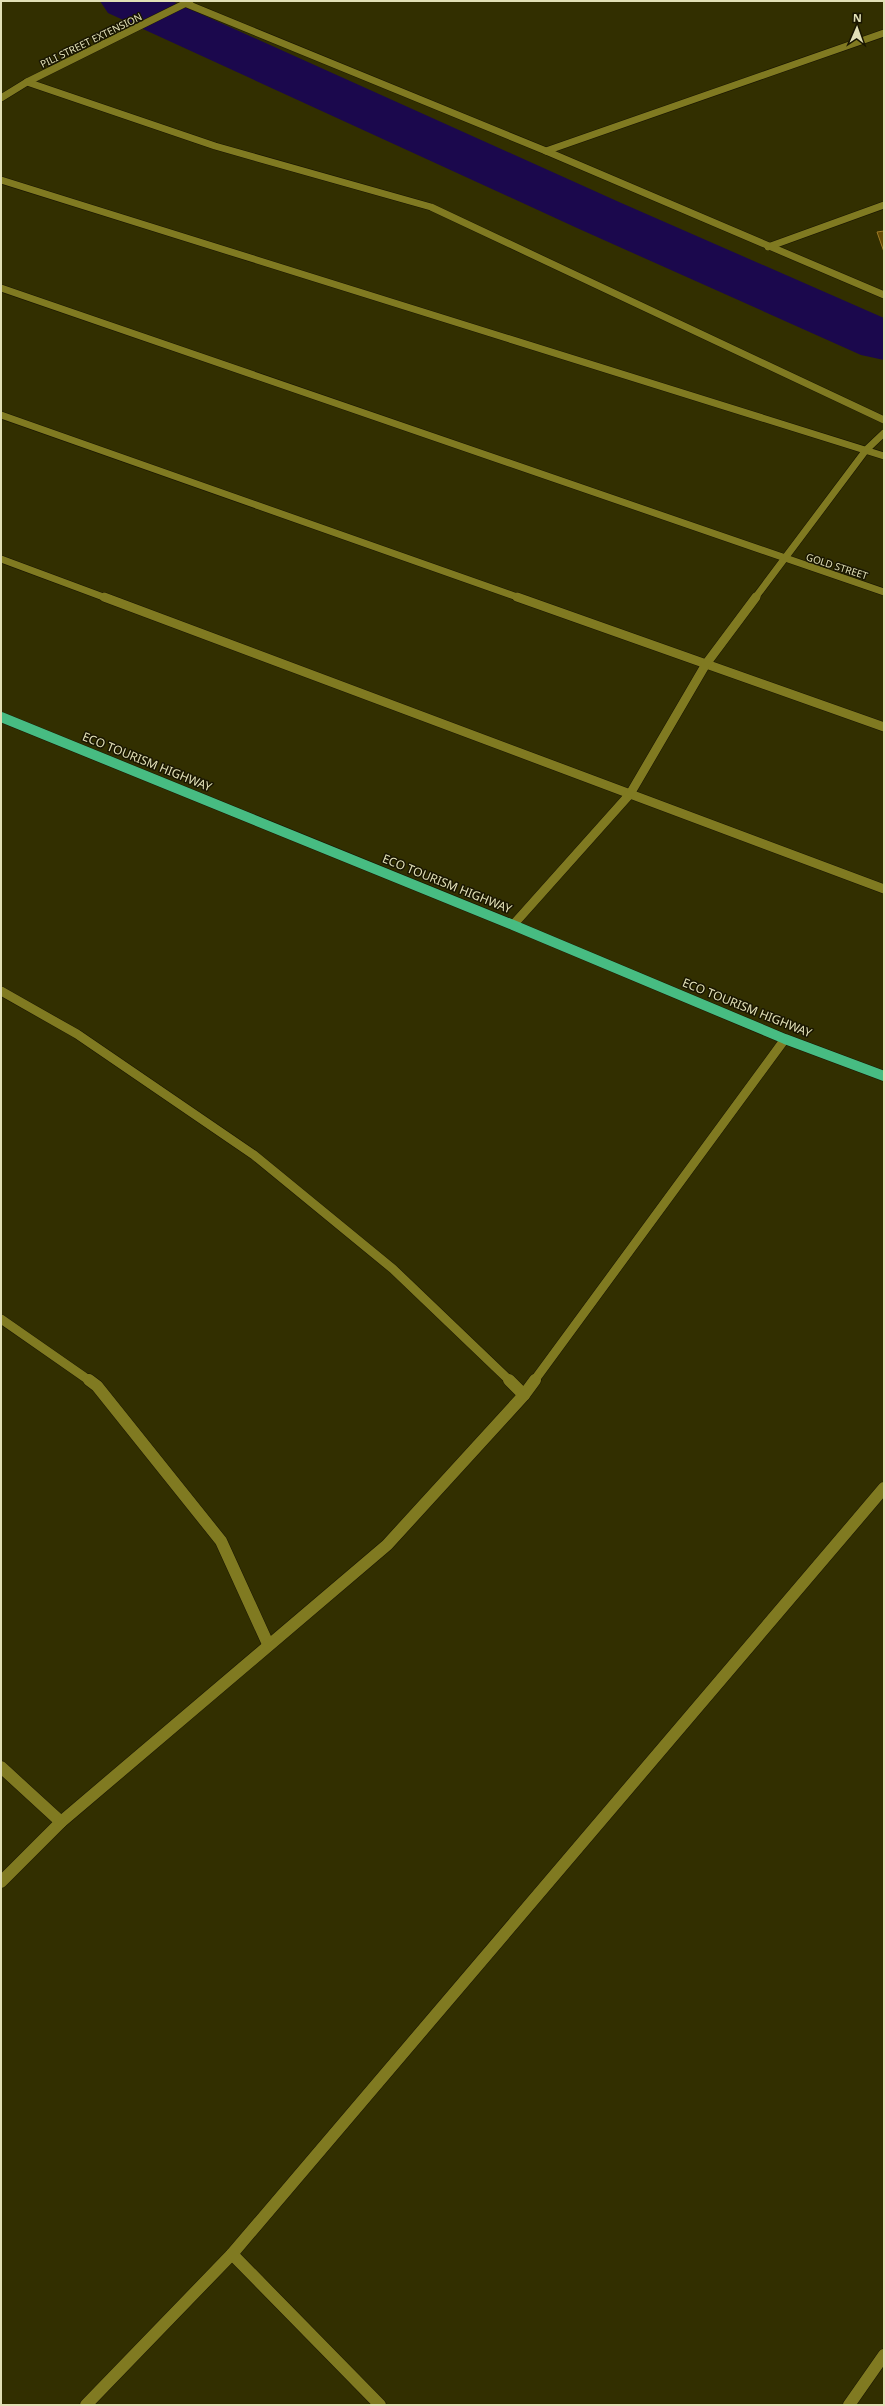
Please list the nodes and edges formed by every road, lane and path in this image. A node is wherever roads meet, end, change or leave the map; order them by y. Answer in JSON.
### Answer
{"nodes":[{"id":1,"x":188,"y":2,"type":"edge"},
{"id":2,"x":884,"y":33,"type":"edge"},
{"id":3,"x":27,"y":82,"type":"junction"},
{"id":4,"x":1,"y":98,"type":"edge"},
{"id":5,"x":546,"y":151,"type":"junction"},
{"id":6,"x":1,"y":180,"type":"edge"},
{"id":7,"x":884,"y":205,"type":"edge"},
{"id":8,"x":768,"y":248,"type":"junction"},
{"id":9,"x":1,"y":288,"type":"edge"},
{"id":10,"x":884,"y":295,"type":"edge"},
{"id":11,"x":1,"y":415,"type":"edge"},
{"id":12,"x":884,"y":420,"type":"edge"},
{"id":13,"x":884,"y":433,"type":"edge"},
{"id":14,"x":866,"y":450,"type":"junction"},
{"id":15,"x":884,"y":456,"type":"edge"},
{"id":16,"x":783,"y":558,"type":"junction"},
{"id":17,"x":1,"y":559,"type":"edge"},
{"id":18,"x":884,"y":592,"type":"edge"},
{"id":19,"x":706,"y":664,"type":"junction"},
{"id":20,"x":1,"y":717,"type":"edge"},
{"id":21,"x":884,"y":727,"type":"edge"},
{"id":22,"x":630,"y":794,"type":"junction"},
{"id":23,"x":884,"y":889,"type":"edge"},
{"id":24,"x":513,"y":925,"type":"junction"},
{"id":25,"x":1,"y":991,"type":"edge"},
{"id":26,"x":785,"y":1039,"type":"junction"},
{"id":27,"x":884,"y":1076,"type":"edge"},
{"id":28,"x":1,"y":1320,"type":"edge"},
{"id":29,"x":524,"y":1395,"type":"junction"},
{"id":30,"x":884,"y":1488,"type":"edge"},
{"id":31,"x":268,"y":1644,"type":"junction"},
{"id":32,"x":1,"y":1767,"type":"edge"},
{"id":33,"x":61,"y":1822,"type":"junction"},
{"id":34,"x":1,"y":1882,"type":"edge"},
{"id":35,"x":232,"y":2254,"type":"junction"},
{"id":36,"x":884,"y":2355,"type":"edge"},
{"id":37,"x":86,"y":2405,"type":"edge"},
{"id":38,"x":380,"y":2405,"type":"edge"},
{"id":39,"x":849,"y":2405,"type":"edge"}],
"edges":[{"from":1,"to":3,"type":"street","name":"PILI STREET EXTENSION"},
{"from":1,"to":5,"type":"street"},
{"from":2,"to":5,"type":"street"},
{"from":3,"to":4,"type":"street","name":"PILI STREET EXTENSION"},
{"from":3,"to":12,"type":"street"},
{"from":5,"to":8,"type":"street"},
{"from":6,"to":14,"type":"street"},
{"from":7,"to":8,"type":"street"},
{"from":8,"to":10,"type":"street"},
{"from":9,"to":16,"type":"street","name":"GOLD STREET"},
{"from":11,"to":19,"type":"street"},
{"from":13,"to":14,"type":"street"},
{"from":14,"to":15,"type":"street"},
{"from":14,"to":16,"type":"street"},
{"from":16,"to":18,"type":"street","name":"GOLD STREET"},
{"from":16,"to":19,"type":"street"},
{"from":17,"to":22,"type":"street"},
{"from":19,"to":21,"type":"street"},
{"from":19,"to":22,"type":"street"},
{"from":20,"to":24,"type":"highway","name":"ECO TOURISM HIGHWAY"},
{"from":22,"to":23,"type":"street"},
{"from":22,"to":24,"type":"street"},
{"from":24,"to":26,"type":"highway","name":"ECO TOURISM HIGHWAY"},
{"from":25,"to":29,"type":"street"},
{"from":26,"to":27,"type":"highway","name":"ECO TOURISM HIGHWAY"},
{"from":26,"to":29,"type":"street"},
{"from":28,"to":31,"type":"street"},
{"from":29,"to":31,"type":"street"},
{"from":30,"to":35,"type":"street"},
{"from":31,"to":33,"type":"street"},
{"from":32,"to":33,"type":"street"},
{"from":33,"to":34,"type":"street"},
{"from":35,"to":37,"type":"street"},
{"from":35,"to":38,"type":"street"},
{"from":36,"to":39,"type":"street"}]}
